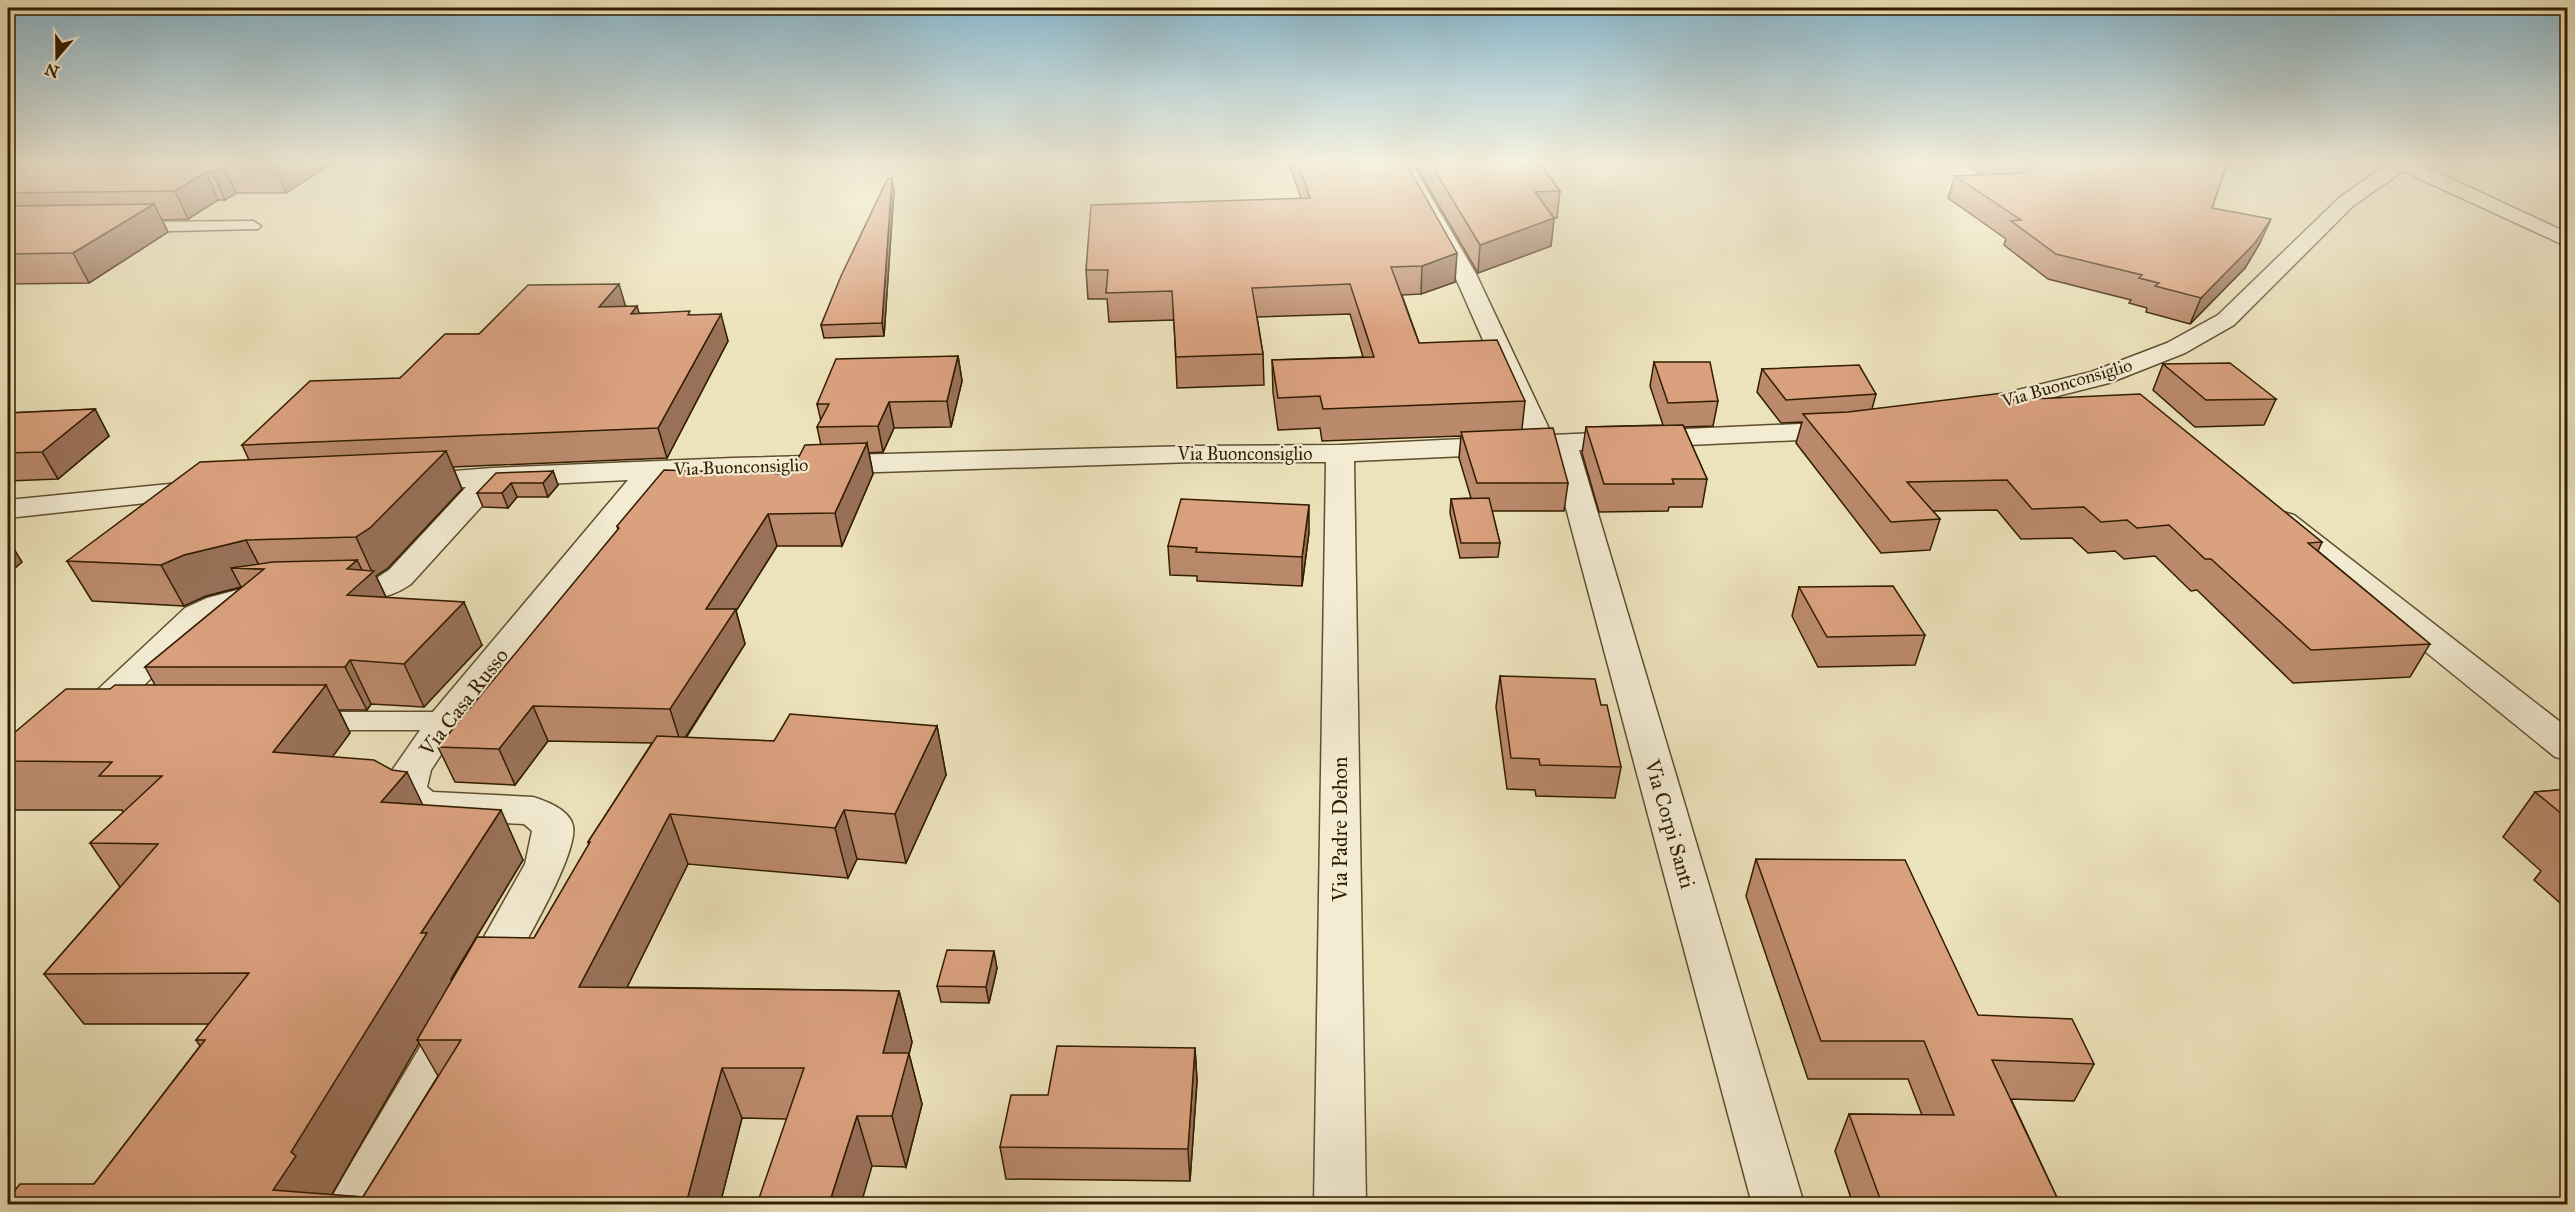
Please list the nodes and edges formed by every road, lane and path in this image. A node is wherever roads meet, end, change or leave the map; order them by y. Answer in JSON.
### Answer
{"nodes":[{"id":1,"x":1433,"y":218,"type":"edge"},
{"id":2,"x":2330,"y":218,"type":"edge"},
{"id":3,"x":2519,"y":218,"type":"edge"},
{"id":4,"x":253,"y":226,"type":"dead end"},
{"id":5,"x":113,"y":227,"type":"edge"},
{"id":6,"x":2568,"y":241,"type":"edge"},
{"id":7,"x":2100,"y":378,"type":"junction"},
{"id":8,"x":2128,"y":399,"type":"edge"},
{"id":9,"x":1950,"y":414,"type":"edge"},
{"id":10,"x":1872,"y":426,"type":"edge"},
{"id":11,"x":1553,"y":444,"type":"junction"},
{"id":12,"x":1340,"y":453,"type":"junction"},
{"id":13,"x":652,"y":470,"type":"junction"},
{"id":14,"x":492,"y":477,"type":"junction"},
{"id":15,"x":387,"y":482,"type":"edge"},
{"id":16,"x":223,"y":489,"type":"edge"},
{"id":17,"x":2264,"y":506,"type":"edge"},
{"id":18,"x":8,"y":509,"type":"edge"},
{"id":19,"x":445,"y":721,"type":"junction"},
{"id":20,"x":119,"y":722,"type":"edge"},
{"id":21,"x":282,"y":722,"type":"edge"},
{"id":22,"x":76,"y":730,"type":"joint"},
{"id":23,"x":2568,"y":748,"type":"edge"},
{"id":24,"x":355,"y":1204,"type":"edge"},
{"id":25,"x":1340,"y":1204,"type":"edge"},
{"id":26,"x":1778,"y":1204,"type":"edge"}],
"edges":[{"from":1,"to":11,"type":"street","name":"Via Corpi Santi"},
{"from":2,"to":7,"type":"street","name":"Via Buonconsiglio"},
{"from":3,"to":6,"type":"street"},
{"from":4,"to":5,"type":"lane"},
{"from":7,"to":8,"type":"street"},
{"from":7,"to":9,"type":"street","name":"Via Buonconsiglio"},
{"from":10,"to":11,"type":"street","name":"Via Buonconsiglio"},
{"from":11,"to":12,"type":"street","name":"Via Buonconsiglio"},
{"from":11,"to":26,"type":"street","name":"Via Corpi Santi"},
{"from":12,"to":13,"type":"street","name":"Via Buonconsiglio"},
{"from":12,"to":25,"type":"street","name":"Via Padre Dehon"},
{"from":13,"to":14,"type":"street","name":"Via Buonconsiglio"},
{"from":13,"to":19,"type":"street","name":"Via Casa Russo"},
{"from":14,"to":15,"type":"street","name":"Via Buonconsiglio"},
{"from":14,"to":22,"type":"street"},
{"from":16,"to":18,"type":"street"},
{"from":17,"to":23,"type":"street"},
{"from":19,"to":21,"type":"lane"},
{"from":19,"to":24,"type":"street","name":"Via Casa Russo"},
{"from":20,"to":22,"type":"lane"}]}
